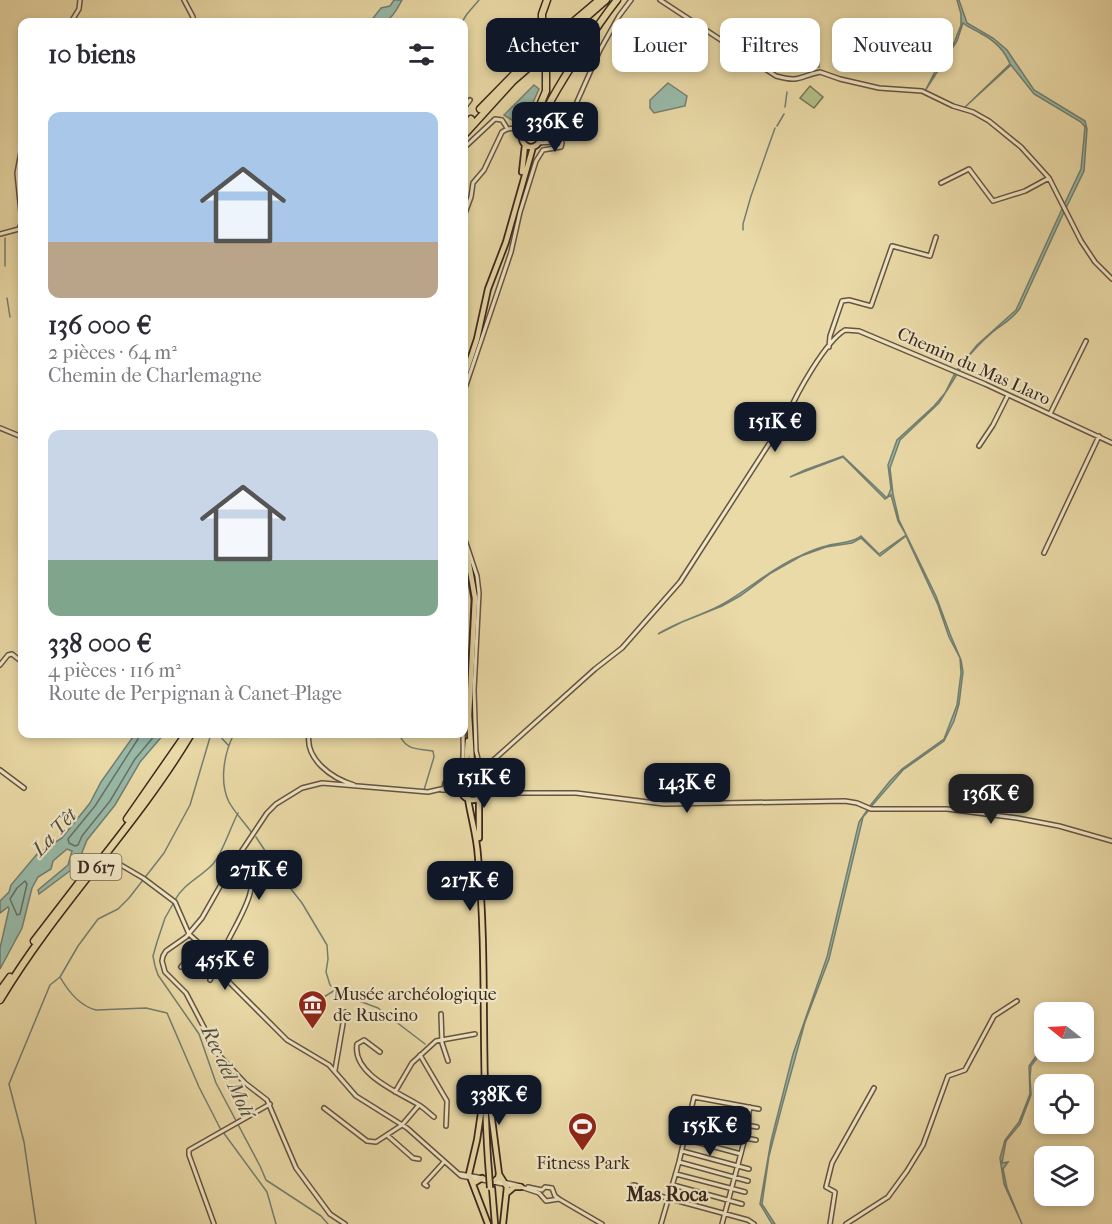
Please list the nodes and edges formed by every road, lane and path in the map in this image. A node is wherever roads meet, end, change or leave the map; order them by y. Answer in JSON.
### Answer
{"nodes":[{"id":1,"x":80,"y":0,"type":"edge"},
{"id":2,"x":184,"y":0,"type":"edge"},
{"id":3,"x":547,"y":0,"type":"edge"},
{"id":4,"x":599,"y":0,"type":"edge"},
{"id":5,"x":606,"y":0,"type":"edge"},
{"id":6,"x":617,"y":0,"type":"edge"},
{"id":7,"x":631,"y":0,"type":"edge"},
{"id":8,"x":660,"y":0,"type":"edge"},
{"id":9,"x":73,"y":18,"type":"edge"},
{"id":10,"x":193,"y":18,"type":"edge"},
{"id":11,"x":470,"y":100,"type":"dead end"},
{"id":12,"x":468,"y":103,"type":"edge"},
{"id":13,"x":468,"y":124,"type":"edge"},
{"id":14,"x":507,"y":128,"type":"junction"},
{"id":15,"x":530,"y":129,"type":"junction"},
{"id":16,"x":468,"y":131,"type":"edge"},
{"id":17,"x":523,"y":134,"type":"junction"},
{"id":18,"x":538,"y":135,"type":"junction"},
{"id":19,"x":561,"y":136,"type":"junction"},
{"id":20,"x":468,"y":144,"type":"edge"},
{"id":21,"x":525,"y":145,"type":"junction"},
{"id":22,"x":536,"y":145,"type":"junction"},
{"id":23,"x":18,"y":173,"type":"edge"},
{"id":24,"x":1048,"y":178,"type":"junction"},
{"id":25,"x":941,"y":183,"type":"dead end"},
{"id":26,"x":18,"y":188,"type":"edge"},
{"id":27,"x":468,"y":205,"type":"edge"},
{"id":28,"x":18,"y":229,"type":"edge"},
{"id":29,"x":0,"y":234,"type":"edge"},
{"id":30,"x":936,"y":237,"type":"dead end"},
{"id":31,"x":1112,"y":279,"type":"edge"},
{"id":32,"x":1086,"y":341,"type":"dead end"},
{"id":33,"x":829,"y":347,"type":"junction"},
{"id":34,"x":468,"y":359,"type":"edge"},
{"id":35,"x":468,"y":366,"type":"edge"},
{"id":36,"x":468,"y":379,"type":"edge"},
{"id":37,"x":1008,"y":395,"type":"junction"},
{"id":38,"x":1050,"y":414,"type":"junction"},
{"id":39,"x":0,"y":428,"type":"edge"},
{"id":40,"x":18,"y":435,"type":"edge"},
{"id":41,"x":1099,"y":436,"type":"junction"},
{"id":42,"x":1112,"y":443,"type":"edge"},
{"id":43,"x":979,"y":446,"type":"dead end"},
{"id":44,"x":468,"y":549,"type":"edge"},
{"id":45,"x":1044,"y":553,"type":"dead end"},
{"id":46,"x":468,"y":559,"type":"edge"},
{"id":47,"x":468,"y":568,"type":"edge"},
{"id":48,"x":468,"y":599,"type":"edge"},
{"id":49,"x":468,"y":625,"type":"edge"},
{"id":50,"x":18,"y":659,"type":"edge"},
{"id":51,"x":0,"y":664,"type":"edge"},
{"id":52,"x":468,"y":670,"type":"edge"},
{"id":53,"x":185,"y":738,"type":"edge"},
{"id":54,"x":186,"y":738,"type":"edge"},
{"id":55,"x":308,"y":738,"type":"edge"},
{"id":56,"x":463,"y":738,"type":"edge"},
{"id":57,"x":467,"y":738,"type":"edge"},
{"id":58,"x":0,"y":770,"type":"edge"},
{"id":59,"x":488,"y":770,"type":"junction"},
{"id":60,"x":478,"y":775,"type":"junction"},
{"id":61,"x":463,"y":779,"type":"junction"},
{"id":62,"x":486,"y":784,"type":"junction"},
{"id":63,"x":361,"y":787,"type":"junction"},
{"id":64,"x":24,"y":788,"type":"dead end"},
{"id":65,"x":444,"y":789,"type":"junction"},
{"id":66,"x":461,"y":790,"type":"junction"},
{"id":67,"x":512,"y":793,"type":"junction"},
{"id":68,"x":484,"y":794,"type":"junction"},
{"id":69,"x":479,"y":798,"type":"junction"},
{"id":70,"x":468,"y":799,"type":"junction"},
{"id":71,"x":1112,"y":841,"type":"edge"},
{"id":72,"x":114,"y":861,"type":"dead end"},
{"id":73,"x":228,"y":872,"type":"junction"},
{"id":74,"x":189,"y":934,"type":"junction"},
{"id":75,"x":181,"y":967,"type":"dead end"},
{"id":76,"x":218,"y":969,"type":"junction"},
{"id":77,"x":210,"y":980,"type":"dead end"},
{"id":78,"x":0,"y":991,"type":"edge"},
{"id":79,"x":0,"y":1000,"type":"edge"},
{"id":80,"x":1017,"y":1001,"type":"dead end"},
{"id":81,"x":345,"y":1012,"type":"dead end"},
{"id":82,"x":441,"y":1014,"type":"dead end"},
{"id":83,"x":475,"y":1034,"type":"dead end"},
{"id":84,"x":442,"y":1039,"type":"junction"},
{"id":85,"x":381,"y":1052,"type":"dead end"},
{"id":86,"x":420,"y":1055,"type":"junction"},
{"id":87,"x":448,"y":1061,"type":"dead end"},
{"id":88,"x":334,"y":1070,"type":"junction"},
{"id":89,"x":486,"y":1079,"type":"junction"},
{"id":90,"x":874,"y":1089,"type":"dead end"},
{"id":91,"x":395,"y":1092,"type":"junction"},
{"id":92,"x":484,"y":1094,"type":"junction"},
{"id":93,"x":270,"y":1104,"type":"junction"},
{"id":94,"x":419,"y":1105,"type":"junction"},
{"id":95,"x":750,"y":1107,"type":"junction"},
{"id":96,"x":324,"y":1108,"type":"dead end"},
{"id":97,"x":759,"y":1109,"type":"dead end"},
{"id":98,"x":690,"y":1115,"type":"junction"},
{"id":99,"x":434,"y":1117,"type":"dead end"},
{"id":100,"x":402,"y":1125,"type":"junction"},
{"id":101,"x":747,"y":1125,"type":"junction"},
{"id":102,"x":446,"y":1126,"type":"dead end"},
{"id":103,"x":688,"y":1127,"type":"junction"},
{"id":104,"x":757,"y":1127,"type":"dead end"},
{"id":105,"x":388,"y":1136,"type":"junction"},
{"id":106,"x":745,"y":1137,"type":"junction"},
{"id":107,"x":685,"y":1140,"type":"junction"},
{"id":108,"x":756,"y":1140,"type":"dead end"},
{"id":109,"x":682,"y":1151,"type":"junction"},
{"id":110,"x":741,"y":1154,"type":"junction"},
{"id":111,"x":419,"y":1159,"type":"dead end"},
{"id":112,"x":444,"y":1162,"type":"junction"},
{"id":113,"x":679,"y":1162,"type":"junction"},
{"id":114,"x":737,"y":1166,"type":"junction"},
{"id":115,"x":749,"y":1169,"type":"dead end"},
{"id":116,"x":490,"y":1173,"type":"junction"},
{"id":117,"x":499,"y":1174,"type":"junction"},
{"id":118,"x":676,"y":1174,"type":"junction"},
{"id":119,"x":735,"y":1177,"type":"junction"},
{"id":120,"x":475,"y":1179,"type":"junction"},
{"id":121,"x":748,"y":1181,"type":"dead end"},
{"id":122,"x":505,"y":1183,"type":"junction"},
{"id":123,"x":493,"y":1185,"type":"junction"},
{"id":124,"x":673,"y":1185,"type":"junction"},
{"id":125,"x":427,"y":1186,"type":"dead end"},
{"id":126,"x":521,"y":1187,"type":"junction"},
{"id":127,"x":732,"y":1189,"type":"junction"},
{"id":128,"x":638,"y":1190,"type":"dead end"},
{"id":129,"x":541,"y":1192,"type":"junction"},
{"id":130,"x":745,"y":1192,"type":"dead end"},
{"id":131,"x":507,"y":1193,"type":"junction"},
{"id":132,"x":554,"y":1197,"type":"junction"},
{"id":133,"x":669,"y":1199,"type":"junction"},
{"id":134,"x":729,"y":1200,"type":"junction"},
{"id":135,"x":742,"y":1204,"type":"dead end"},
{"id":136,"x":725,"y":1213,"type":"junction"},
{"id":137,"x":214,"y":1224,"type":"edge"},
{"id":138,"x":345,"y":1224,"type":"edge"},
{"id":139,"x":488,"y":1224,"type":"edge"},
{"id":140,"x":494,"y":1224,"type":"edge"},
{"id":141,"x":503,"y":1224,"type":"edge"},
{"id":142,"x":602,"y":1224,"type":"edge"},
{"id":143,"x":661,"y":1224,"type":"edge"},
{"id":144,"x":722,"y":1224,"type":"edge"},
{"id":145,"x":754,"y":1224,"type":"edge"},
{"id":146,"x":830,"y":1224,"type":"edge"},
{"id":147,"x":846,"y":1224,"type":"edge"}],
"edges":[{"from":1,"to":9,"type":"street"},
{"from":2,"to":10,"type":"street"},
{"from":3,"to":15,"type":"highway","bridge":true},
{"from":4,"to":13,"type":"highway"},
{"from":5,"to":16,"type":"highway"},
{"from":6,"to":18,"type":"highway"},
{"from":7,"to":19,"type":"street"},
{"from":8,"to":24,"type":"street"},
{"from":11,"to":12,"type":"street"},
{"from":14,"to":17,"type":"street"},
{"from":14,"to":20,"type":"street"},
{"from":14,"to":27,"type":"street"},
{"from":15,"to":17,"type":"main road"},
{"from":15,"to":18,"type":"main road"},
{"from":17,"to":21,"type":"main road"},
{"from":18,"to":19,"type":"street"},
{"from":18,"to":22,"type":"main road"},
{"from":19,"to":22,"type":"street"},
{"from":19,"to":36,"type":"street"},
{"from":21,"to":22,"type":"main road"},
{"from":21,"to":34,"type":"main road"},
{"from":22,"to":35,"type":"main road"},
{"from":23,"to":26,"type":"street"},
{"from":24,"to":25,"type":"street"},
{"from":24,"to":31,"type":"street"},
{"from":28,"to":29,"type":"street"},
{"from":30,"to":33,"type":"street","name":"Chemin du Mas Llaro"},
{"from":32,"to":38,"type":"street"},
{"from":33,"to":37,"type":"street","name":"Chemin du Mas Llaro"},
{"from":33,"to":59,"type":"street","name":"Chemin du Mas Llaro"},
{"from":37,"to":38,"type":"street","name":"Chemin du Mas Llaro"},
{"from":37,"to":43,"type":"street"},
{"from":38,"to":41,"type":"street","name":"Chemin du Mas Llaro"},
{"from":39,"to":40,"type":"street"},
{"from":41,"to":42,"type":"street","name":"Chemin du Mas Llaro"},
{"from":41,"to":45,"type":"street"},
{"from":44,"to":59,"type":"street"},
{"from":46,"to":60,"type":"main road"},
{"from":47,"to":52,"type":"main road"},
{"from":48,"to":49,"type":"street"},
{"from":50,"to":51,"type":"street"},
{"from":53,"to":78,"type":"highway","number":"D 617"},
{"from":54,"to":79,"type":"highway","number":"D 617"},
{"from":55,"to":63,"type":"street"},
{"from":56,"to":65,"type":"street"},
{"from":57,"to":61,"type":"main road"},
{"from":58,"to":64,"type":"street"},
{"from":59,"to":60,"type":"street"},
{"from":59,"to":62,"type":"street"},
{"from":60,"to":61,"type":"main road"},
{"from":60,"to":62,"type":"main road"},
{"from":61,"to":65,"type":"street"},
{"from":61,"to":66,"type":"main road"},
{"from":62,"to":67,"type":"street"},
{"from":62,"to":68,"type":"main road"},
{"from":63,"to":65,"type":"street"},
{"from":63,"to":73,"type":"street"},
{"from":65,"to":66,"type":"street"},
{"from":66,"to":70,"type":"main road"},
{"from":67,"to":68,"type":"street"},
{"from":67,"to":71,"type":"street"},
{"from":68,"to":69,"type":"main road"},
{"from":69,"to":70,"type":"main road"},
{"from":69,"to":89,"type":"main road"},
{"from":70,"to":92,"type":"main road"},
{"from":72,"to":74,"type":"street"},
{"from":73,"to":74,"type":"street"},
{"from":73,"to":76,"type":"street"},
{"from":74,"to":76,"type":"street"},
{"from":74,"to":93,"type":"street"},
{"from":75,"to":76,"type":"street"},
{"from":76,"to":77,"type":"street"},
{"from":76,"to":88,"type":"street"},
{"from":80,"to":147,"type":"street"},
{"from":81,"to":88,"type":"street"},
{"from":82,"to":84,"type":"street"},
{"from":83,"to":84,"type":"street"},
{"from":84,"to":86,"type":"street"},
{"from":84,"to":87,"type":"street"},
{"from":85,"to":91,"type":"street"},
{"from":86,"to":91,"type":"street"},
{"from":86,"to":102,"type":"street"},
{"from":88,"to":100,"type":"street"},
{"from":89,"to":116,"type":"main road"},
{"from":89,"to":117,"type":"main road"},
{"from":90,"to":146,"type":"street"},
{"from":91,"to":94,"type":"street"},
{"from":92,"to":116,"type":"main road"},
{"from":92,"to":120,"type":"main road"},
{"from":93,"to":137,"type":"street"},
{"from":93,"to":138,"type":"street"},
{"from":94,"to":99,"type":"street"},
{"from":94,"to":100,"type":"street"},
{"from":95,"to":97,"type":"street"},
{"from":95,"to":98,"type":"street"},
{"from":95,"to":101,"type":"street"},
{"from":96,"to":105,"type":"street"},
{"from":98,"to":101,"type":"street"},
{"from":98,"to":103,"type":"street"},
{"from":100,"to":105,"type":"street"},
{"from":100,"to":112,"type":"street"},
{"from":101,"to":104,"type":"street"},
{"from":101,"to":106,"type":"street"},
{"from":103,"to":106,"type":"street"},
{"from":103,"to":107,"type":"street"},
{"from":105,"to":111,"type":"street"},
{"from":106,"to":108,"type":"street"},
{"from":106,"to":110,"type":"street"},
{"from":107,"to":109,"type":"street"},
{"from":107,"to":110,"type":"street"},
{"from":109,"to":113,"type":"street"},
{"from":109,"to":114,"type":"street"},
{"from":110,"to":114,"type":"street"},
{"from":112,"to":120,"type":"street"},
{"from":112,"to":125,"type":"street"},
{"from":113,"to":118,"type":"street"},
{"from":113,"to":119,"type":"street"},
{"from":114,"to":115,"type":"street"},
{"from":114,"to":119,"type":"street"},
{"from":116,"to":123,"type":"main road","bridge":true},
{"from":117,"to":122,"type":"main road"},
{"from":117,"to":123,"type":"main road"},
{"from":118,"to":124,"type":"street"},
{"from":118,"to":127,"type":"street"},
{"from":119,"to":121,"type":"street"},
{"from":119,"to":127,"type":"street"},
{"from":120,"to":123,"type":"street"},
{"from":120,"to":139,"type":"main road"},
{"from":122,"to":123,"type":"street"},
{"from":122,"to":126,"type":"street"},
{"from":122,"to":129,"type":"street"},
{"from":122,"to":131,"type":"main road"},
{"from":123,"to":140,"type":"main road"},
{"from":124,"to":133,"type":"street"},
{"from":124,"to":134,"type":"street"},
{"from":126,"to":129,"type":"street"},
{"from":126,"to":131,"type":"main road"},
{"from":127,"to":130,"type":"street"},
{"from":127,"to":134,"type":"street"},
{"from":128,"to":133,"type":"street"},
{"from":129,"to":132,"type":"street"},
{"from":129,"to":132,"type":"street"},
{"from":131,"to":141,"type":"main road"},
{"from":132,"to":142,"type":"street"},
{"from":133,"to":136,"type":"street"},
{"from":133,"to":143,"type":"street"},
{"from":134,"to":135,"type":"street"},
{"from":134,"to":136,"type":"street"},
{"from":136,"to":144,"type":"street"},
{"from":136,"to":145,"type":"street"}]}
